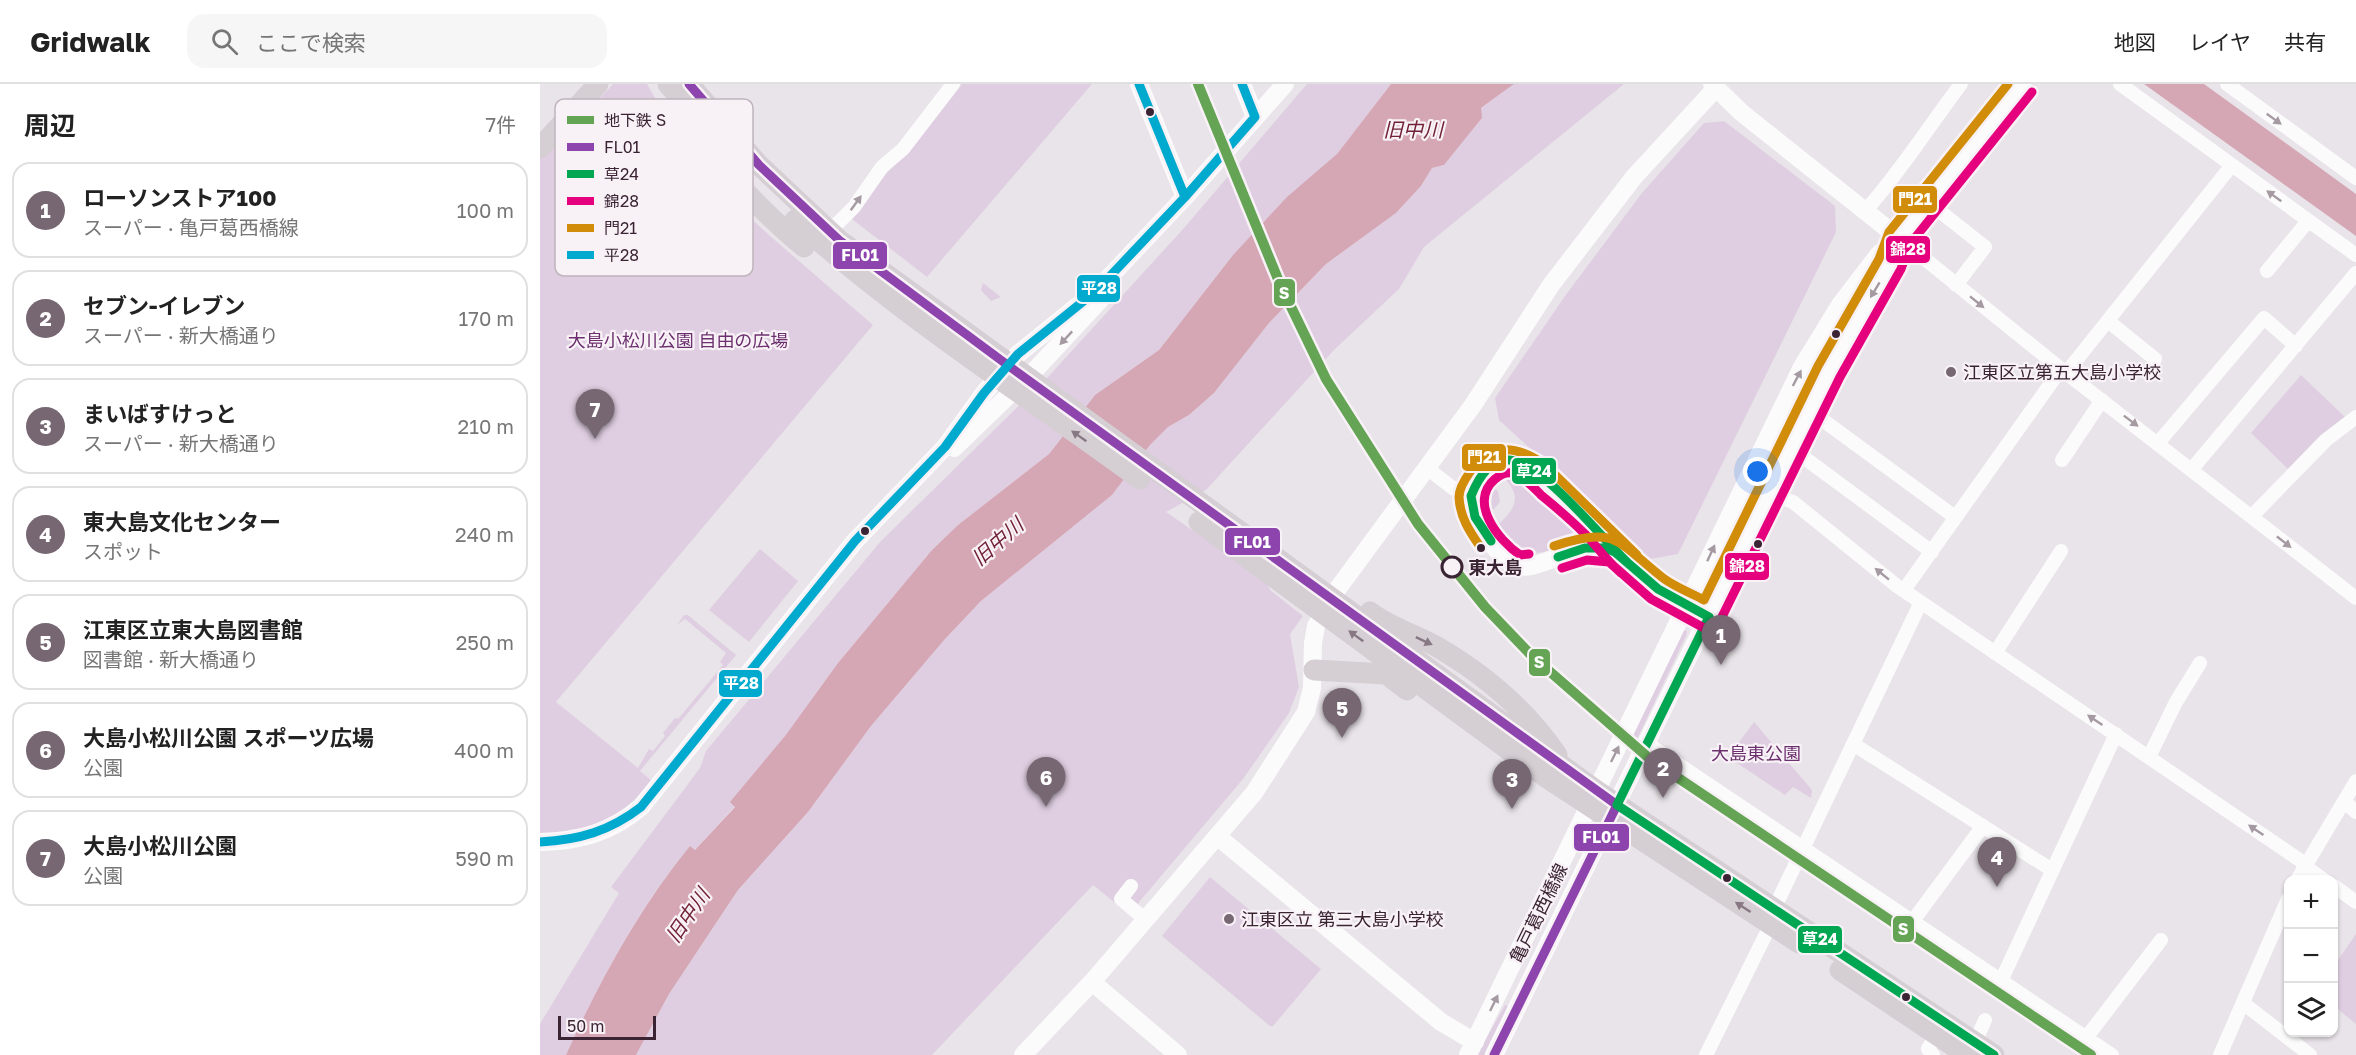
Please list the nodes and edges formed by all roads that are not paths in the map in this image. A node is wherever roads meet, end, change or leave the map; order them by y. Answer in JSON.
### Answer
{"nodes":[{"id":1,"x":598,"y":84,"type":"edge"},
{"id":2,"x":661,"y":84,"type":"edge"},
{"id":3,"x":668,"y":84,"type":"edge"},
{"id":4,"x":681,"y":84,"type":"edge"},
{"id":5,"x":689,"y":84,"type":"edge"},
{"id":6,"x":705,"y":84,"type":"edge"},
{"id":7,"x":953,"y":84,"type":"edge"},
{"id":8,"x":1139,"y":84,"type":"edge"},
{"id":9,"x":1242,"y":84,"type":"edge"},
{"id":10,"x":1285,"y":84,"type":"edge"},
{"id":11,"x":1961,"y":84,"type":"edge"},
{"id":12,"x":2023,"y":84,"type":"edge"},
{"id":13,"x":2120,"y":84,"type":"edge"},
{"id":14,"x":2227,"y":84,"type":"edge"},
{"id":15,"x":1716,"y":86,"type":"edge"},
{"id":16,"x":584,"y":99,"type":"edge"},
{"id":17,"x":670,"y":99,"type":"edge"},
{"id":18,"x":681,"y":99,"type":"edge"},
{"id":19,"x":694,"y":99,"type":"edge"},
{"id":20,"x":702,"y":99,"type":"edge"},
{"id":21,"x":718,"y":99,"type":"edge"},
{"id":22,"x":1255,"y":117,"type":"junction"},
{"id":23,"x":555,"y":131,"type":"edge"},
{"id":24,"x":753,"y":138,"type":"edge"},
{"id":25,"x":540,"y":148,"type":"edge"},
{"id":26,"x":753,"y":158,"type":"edge"},
{"id":27,"x":753,"y":165,"type":"edge"},
{"id":28,"x":2232,"y":165,"type":"junction"},
{"id":29,"x":2356,"y":178,"type":"edge"},
{"id":30,"x":753,"y":180,"type":"edge"},
{"id":31,"x":753,"y":197,"type":"edge"},
{"id":32,"x":1185,"y":197,"type":"junction"},
{"id":33,"x":1928,"y":202,"type":"junction"},
{"id":34,"x":1866,"y":210,"type":"junction"},
{"id":35,"x":2308,"y":220,"type":"junction"},
{"id":36,"x":1899,"y":238,"type":"junction"},
{"id":37,"x":2356,"y":255,"type":"edge"},
{"id":38,"x":2267,"y":271,"type":"dead end"},
{"id":39,"x":2356,"y":273,"type":"edge"},
{"id":40,"x":1956,"y":285,"type":"junction"},
{"id":41,"x":2108,"y":321,"type":"junction"},
{"id":42,"x":2296,"y":346,"type":"junction"},
{"id":43,"x":2155,"y":359,"type":"dead end"},
{"id":44,"x":2064,"y":371,"type":"junction"},
{"id":45,"x":1012,"y":378,"type":"junction"},
{"id":46,"x":2102,"y":400,"type":"junction"},
{"id":47,"x":1809,"y":410,"type":"junction"},
{"id":48,"x":1779,"y":411,"type":"junction"},
{"id":49,"x":2356,"y":417,"type":"edge"},
{"id":50,"x":2158,"y":443,"type":"junction"},
{"id":51,"x":1793,"y":444,"type":"junction"},
{"id":52,"x":1759,"y":451,"type":"junction"},
{"id":53,"x":2062,"y":460,"type":"dead end"},
{"id":54,"x":1426,"y":468,"type":"junction"},
{"id":55,"x":2192,"y":469,"type":"junction"},
{"id":56,"x":1769,"y":493,"type":"junction"},
{"id":57,"x":1471,"y":496,"type":"junction"},
{"id":58,"x":1569,"y":504,"type":"junction"},
{"id":59,"x":2252,"y":516,"type":"junction"},
{"id":60,"x":1955,"y":517,"type":"junction"},
{"id":61,"x":2061,"y":551,"type":"dead end"},
{"id":62,"x":1615,"y":552,"type":"junction"},
{"id":63,"x":1932,"y":552,"type":"junction"},
{"id":64,"x":1558,"y":556,"type":"junction"},
{"id":65,"x":1339,"y":587,"type":"junction"},
{"id":66,"x":1904,"y":591,"type":"junction"},
{"id":67,"x":2356,"y":598,"type":"edge"},
{"id":68,"x":1921,"y":602,"type":"junction"},
{"id":69,"x":1687,"y":606,"type":"junction"},
{"id":70,"x":1709,"y":617,"type":"junction"},
{"id":71,"x":1995,"y":653,"type":"junction"},
{"id":72,"x":2200,"y":663,"type":"dead end"},
{"id":73,"x":1407,"y":664,"type":"junction"},
{"id":74,"x":1314,"y":670,"type":"junction"},
{"id":75,"x":2116,"y":734,"type":"junction"},
{"id":76,"x":1648,"y":744,"type":"junction"},
{"id":77,"x":1853,"y":744,"type":"junction"},
{"id":78,"x":2149,"y":757,"type":"junction"},
{"id":79,"x":1568,"y":770,"type":"junction"},
{"id":80,"x":1547,"y":778,"type":"junction"},
{"id":81,"x":2356,"y":781,"type":"edge"},
{"id":82,"x":1594,"y":799,"type":"junction"},
{"id":83,"x":2343,"y":801,"type":"junction"},
{"id":84,"x":2356,"y":812,"type":"edge"},
{"id":85,"x":1614,"y":813,"type":"junction"},
{"id":86,"x":1983,"y":826,"type":"junction"},
{"id":87,"x":1217,"y":836,"type":"junction"},
{"id":88,"x":540,"y":842,"type":"edge"},
{"id":89,"x":1803,"y":850,"type":"junction"},
{"id":90,"x":2304,"y":864,"type":"junction"},
{"id":91,"x":2052,"y":870,"type":"junction"},
{"id":92,"x":2299,"y":875,"type":"edge"},
{"id":93,"x":2319,"y":875,"type":"edge"},
{"id":94,"x":1131,"y":886,"type":"dead end"},
{"id":95,"x":2338,"y":889,"type":"edge"},
{"id":96,"x":2356,"y":902,"type":"edge"},
{"id":97,"x":2284,"y":910,"type":"edge"},
{"id":98,"x":1772,"y":916,"type":"junction"},
{"id":99,"x":1146,"y":920,"type":"junction"},
{"id":100,"x":1912,"y":922,"type":"junction"},
{"id":101,"x":2161,"y":940,"type":"dead end"},
{"id":102,"x":2001,"y":981,"type":"junction"},
{"id":103,"x":1092,"y":982,"type":"junction"},
{"id":104,"x":2243,"y":1003,"type":"junction"},
{"id":105,"x":1985,"y":1020,"type":"dead end"},
{"id":106,"x":2086,"y":1038,"type":"junction"},
{"id":107,"x":1935,"y":1045,"type":"edge"},
{"id":108,"x":1472,"y":1048,"type":"edge"},
{"id":109,"x":1971,"y":1049,"type":"edge"},
{"id":110,"x":1023,"y":1055,"type":"edge"},
{"id":111,"x":1178,"y":1055,"type":"edge"},
{"id":112,"x":1494,"y":1055,"type":"edge"},
{"id":113,"x":1706,"y":1055,"type":"edge"},
{"id":114,"x":1994,"y":1055,"type":"edge"},
{"id":115,"x":2112,"y":1055,"type":"edge"},
{"id":116,"x":2220,"y":1055,"type":"edge"},
{"id":117,"x":2310,"y":1055,"type":"edge"}],
"edges":[{"from":1,"to":16,"type":"main road"},
{"from":2,"to":17,"type":"main road"},
{"from":3,"to":18,"type":"main road"},
{"from":4,"to":19,"type":"street","one_way":true},
{"from":5,"to":20,"type":"main road"},
{"from":6,"to":21,"type":"main road"},
{"from":27,"to":7,"type":"street","one_way":true},
{"from":8,"to":32,"type":"street"},
{"from":9,"to":22,"type":"street"},
{"from":10,"to":22,"type":"street"},
{"from":11,"to":34,"type":"street"},
{"from":12,"to":33,"type":"street","name":"亀戸葛西橋線"},
{"from":13,"to":28,"type":"street"},
{"from":14,"to":29,"type":"street","one_way":true},
{"from":15,"to":34,"type":"street"},
{"from":15,"to":54,"type":"street"},
{"from":22,"to":32,"type":"street"},
{"from":23,"to":25,"type":"main road"},
{"from":24,"to":45,"type":"main road"},
{"from":26,"to":45,"type":"main road"},
{"from":35,"to":28,"type":"street","one_way":true},
{"from":28,"to":41,"type":"street"},
{"from":30,"to":45,"type":"main road"},
{"from":31,"to":45,"type":"main road"},
{"from":32,"to":88,"type":"street"},
{"from":33,"to":36,"type":"street","name":"亀戸葛西橋線"},
{"from":33,"to":40,"type":"street"},
{"from":34,"to":36,"type":"street"},
{"from":35,"to":37,"type":"street"},
{"from":35,"to":38,"type":"street"},
{"from":36,"to":40,"type":"street"},
{"from":36,"to":47,"type":"street","name":"亀戸葛西橋線","one_way":true},
{"from":48,"to":36,"type":"street","name":"亀戸葛西橋線","one_way":true},
{"from":39,"to":42,"type":"street"},
{"from":40,"to":44,"type":"street","one_way":true},
{"from":41,"to":43,"type":"street"},
{"from":41,"to":44,"type":"street"},
{"from":42,"to":50,"type":"street"},
{"from":42,"to":55,"type":"street"},
{"from":44,"to":46,"type":"street"},
{"from":44,"to":60,"type":"street"},
{"from":45,"to":73,"type":"main road"},
{"from":46,"to":50,"type":"street","one_way":true},
{"from":46,"to":53,"type":"street"},
{"from":47,"to":51,"type":"street","name":"亀戸葛西橋線"},
{"from":47,"to":60,"type":"street"},
{"from":48,"to":51,"type":"street"},
{"from":48,"to":52,"type":"street","name":"亀戸葛西橋線"},
{"from":49,"to":59,"type":"street"},
{"from":50,"to":55,"type":"street"},
{"from":51,"to":52,"type":"street"},
{"from":51,"to":56,"type":"street","name":"亀戸葛西橋線"},
{"from":51,"to":63,"type":"street"},
{"from":69,"to":52,"type":"street","name":"亀戸葛西橋線","one_way":true},
{"from":54,"to":57,"type":"street"},
{"from":54,"to":65,"type":"street"},
{"from":55,"to":59,"type":"street"},
{"from":66,"to":56,"type":"street","one_way":true},
{"from":56,"to":70,"type":"street","name":"亀戸葛西橋線"},
{"from":57,"to":58,"type":"street"},
{"from":57,"to":64,"type":"street"},
{"from":58,"to":62,"type":"street"},
{"from":58,"to":64,"type":"street"},
{"from":59,"to":67,"type":"street","one_way":true},
{"from":60,"to":63,"type":"street"},
{"from":61,"to":71,"type":"street"},
{"from":62,"to":64,"type":"street"},
{"from":62,"to":69,"type":"street"},
{"from":63,"to":66,"type":"street"},
{"from":65,"to":74,"type":"street"},
{"from":65,"to":79,"type":"main road","one_way":true},
{"from":66,"to":68,"type":"street"},
{"from":68,"to":71,"type":"street"},
{"from":68,"to":77,"type":"street"},
{"from":69,"to":70,"type":"street"},
{"from":82,"to":69,"type":"street","name":"亀戸葛西橋線","one_way":true},
{"from":70,"to":76,"type":"street","name":"亀戸葛西橋線"},
{"from":75,"to":71,"type":"street","one_way":true},
{"from":72,"to":78,"type":"street"},
{"from":73,"to":79,"type":"main road"},
{"from":73,"to":80,"type":"main road"},
{"from":74,"to":80,"type":"main road"},
{"from":74,"to":87,"type":"street"},
{"from":75,"to":78,"type":"street"},
{"from":75,"to":91,"type":"street"},
{"from":76,"to":85,"type":"street","name":"亀戸葛西橋線"},
{"from":76,"to":89,"type":"street"},
{"from":77,"to":86,"type":"street"},
{"from":77,"to":89,"type":"street"},
{"from":90,"to":78,"type":"street","one_way":true},
{"from":79,"to":82,"type":"main road"},
{"from":80,"to":82,"type":"main road"},
{"from":81,"to":83,"type":"street"},
{"from":82,"to":85,"type":"main road"},
{"from":108,"to":82,"type":"street","name":"亀戸葛西橋線","one_way":true},
{"from":83,"to":84,"type":"street"},
{"from":83,"to":90,"type":"street"},
{"from":85,"to":98,"type":"main road"},
{"from":85,"to":112,"type":"street","name":"亀戸葛西橋線"},
{"from":86,"to":91,"type":"street"},
{"from":86,"to":100,"type":"street"},
{"from":87,"to":99,"type":"street"},
{"from":87,"to":108,"type":"street"},
{"from":89,"to":98,"type":"street"},
{"from":89,"to":100,"type":"street"},
{"from":90,"to":92,"type":"street"},
{"from":90,"to":93,"type":"street"},
{"from":91,"to":102,"type":"street"},
{"from":94,"to":99,"type":"street"},
{"from":95,"to":96,"type":"street"},
{"from":97,"to":104,"type":"street"},
{"from":98,"to":107,"type":"main road"},
{"from":98,"to":109,"type":"main road"},
{"from":98,"to":113,"type":"street"},
{"from":99,"to":103,"type":"street"},
{"from":100,"to":102,"type":"street"},
{"from":101,"to":106,"type":"street"},
{"from":102,"to":106,"type":"street"},
{"from":103,"to":110,"type":"street"},
{"from":103,"to":111,"type":"street"},
{"from":104,"to":116,"type":"street"},
{"from":104,"to":117,"type":"street"},
{"from":105,"to":109,"type":"street"},
{"from":106,"to":115,"type":"street"},
{"from":107,"to":109,"type":"main road"},
{"from":109,"to":114,"type":"main road"}]}
